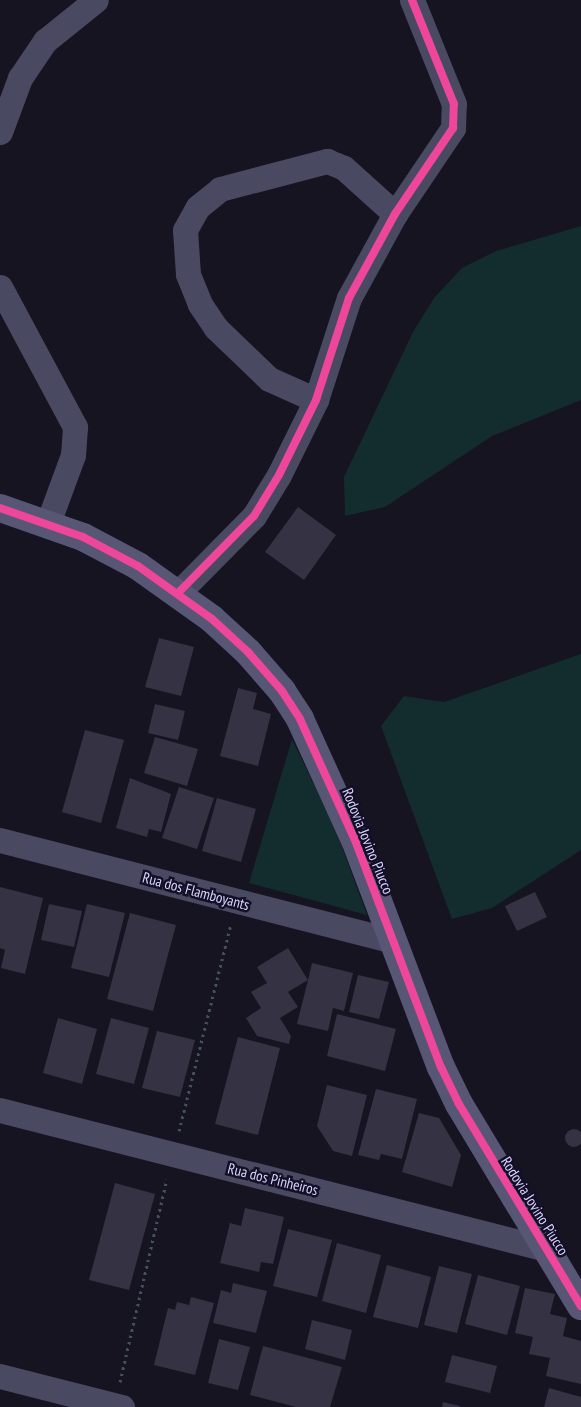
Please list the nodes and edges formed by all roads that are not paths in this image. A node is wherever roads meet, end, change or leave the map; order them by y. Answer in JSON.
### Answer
{"nodes":[{"id":1,"x":96,"y":0,"type":"edge"},
{"id":2,"x":412,"y":0,"type":"edge"},
{"id":3,"x":0,"y":132,"type":"edge"},
{"id":4,"x":395,"y":214,"type":"junction"},
{"id":5,"x":0,"y":287,"type":"edge"},
{"id":6,"x":316,"y":400,"type":"junction"},
{"id":7,"x":0,"y":508,"type":"edge"},
{"id":8,"x":48,"y":523,"type":"junction"},
{"id":9,"x":178,"y":593,"type":"junction"},
{"id":10,"x":0,"y":840,"type":"edge"},
{"id":11,"x":392,"y":942,"type":"junction"},
{"id":12,"x":0,"y":1110,"type":"edge"},
{"id":13,"x":546,"y":1249,"type":"junction"},
{"id":14,"x":581,"y":1306,"type":"edge"},
{"id":15,"x":0,"y":1376,"type":"edge"},
{"id":16,"x":122,"y":1407,"type":"edge"}],
"edges":[{"from":1,"to":3,"type":"street"},
{"from":2,"to":4,"type":"street"},
{"from":4,"to":6,"type":"street"},
{"from":4,"to":6,"type":"street"},
{"from":5,"to":8,"type":"street"},
{"from":6,"to":9,"type":"street"},
{"from":7,"to":8,"type":"main road","name":"Rodovia Jovino Piucco"},
{"from":8,"to":9,"type":"main road","name":"Rodovia Jovino Piucco"},
{"from":9,"to":11,"type":"main road","name":"Rodovia Jovino Piucco"},
{"from":10,"to":11,"type":"street","name":"Rua dos Flamboyants"},
{"from":11,"to":13,"type":"main road","name":"Rodovia Jovino Piucco"},
{"from":12,"to":13,"type":"street","name":"Rua dos Pinheiros"},
{"from":13,"to":14,"type":"main road","name":"Rodovia Jovino Piucco"},
{"from":15,"to":16,"type":"street"}]}
